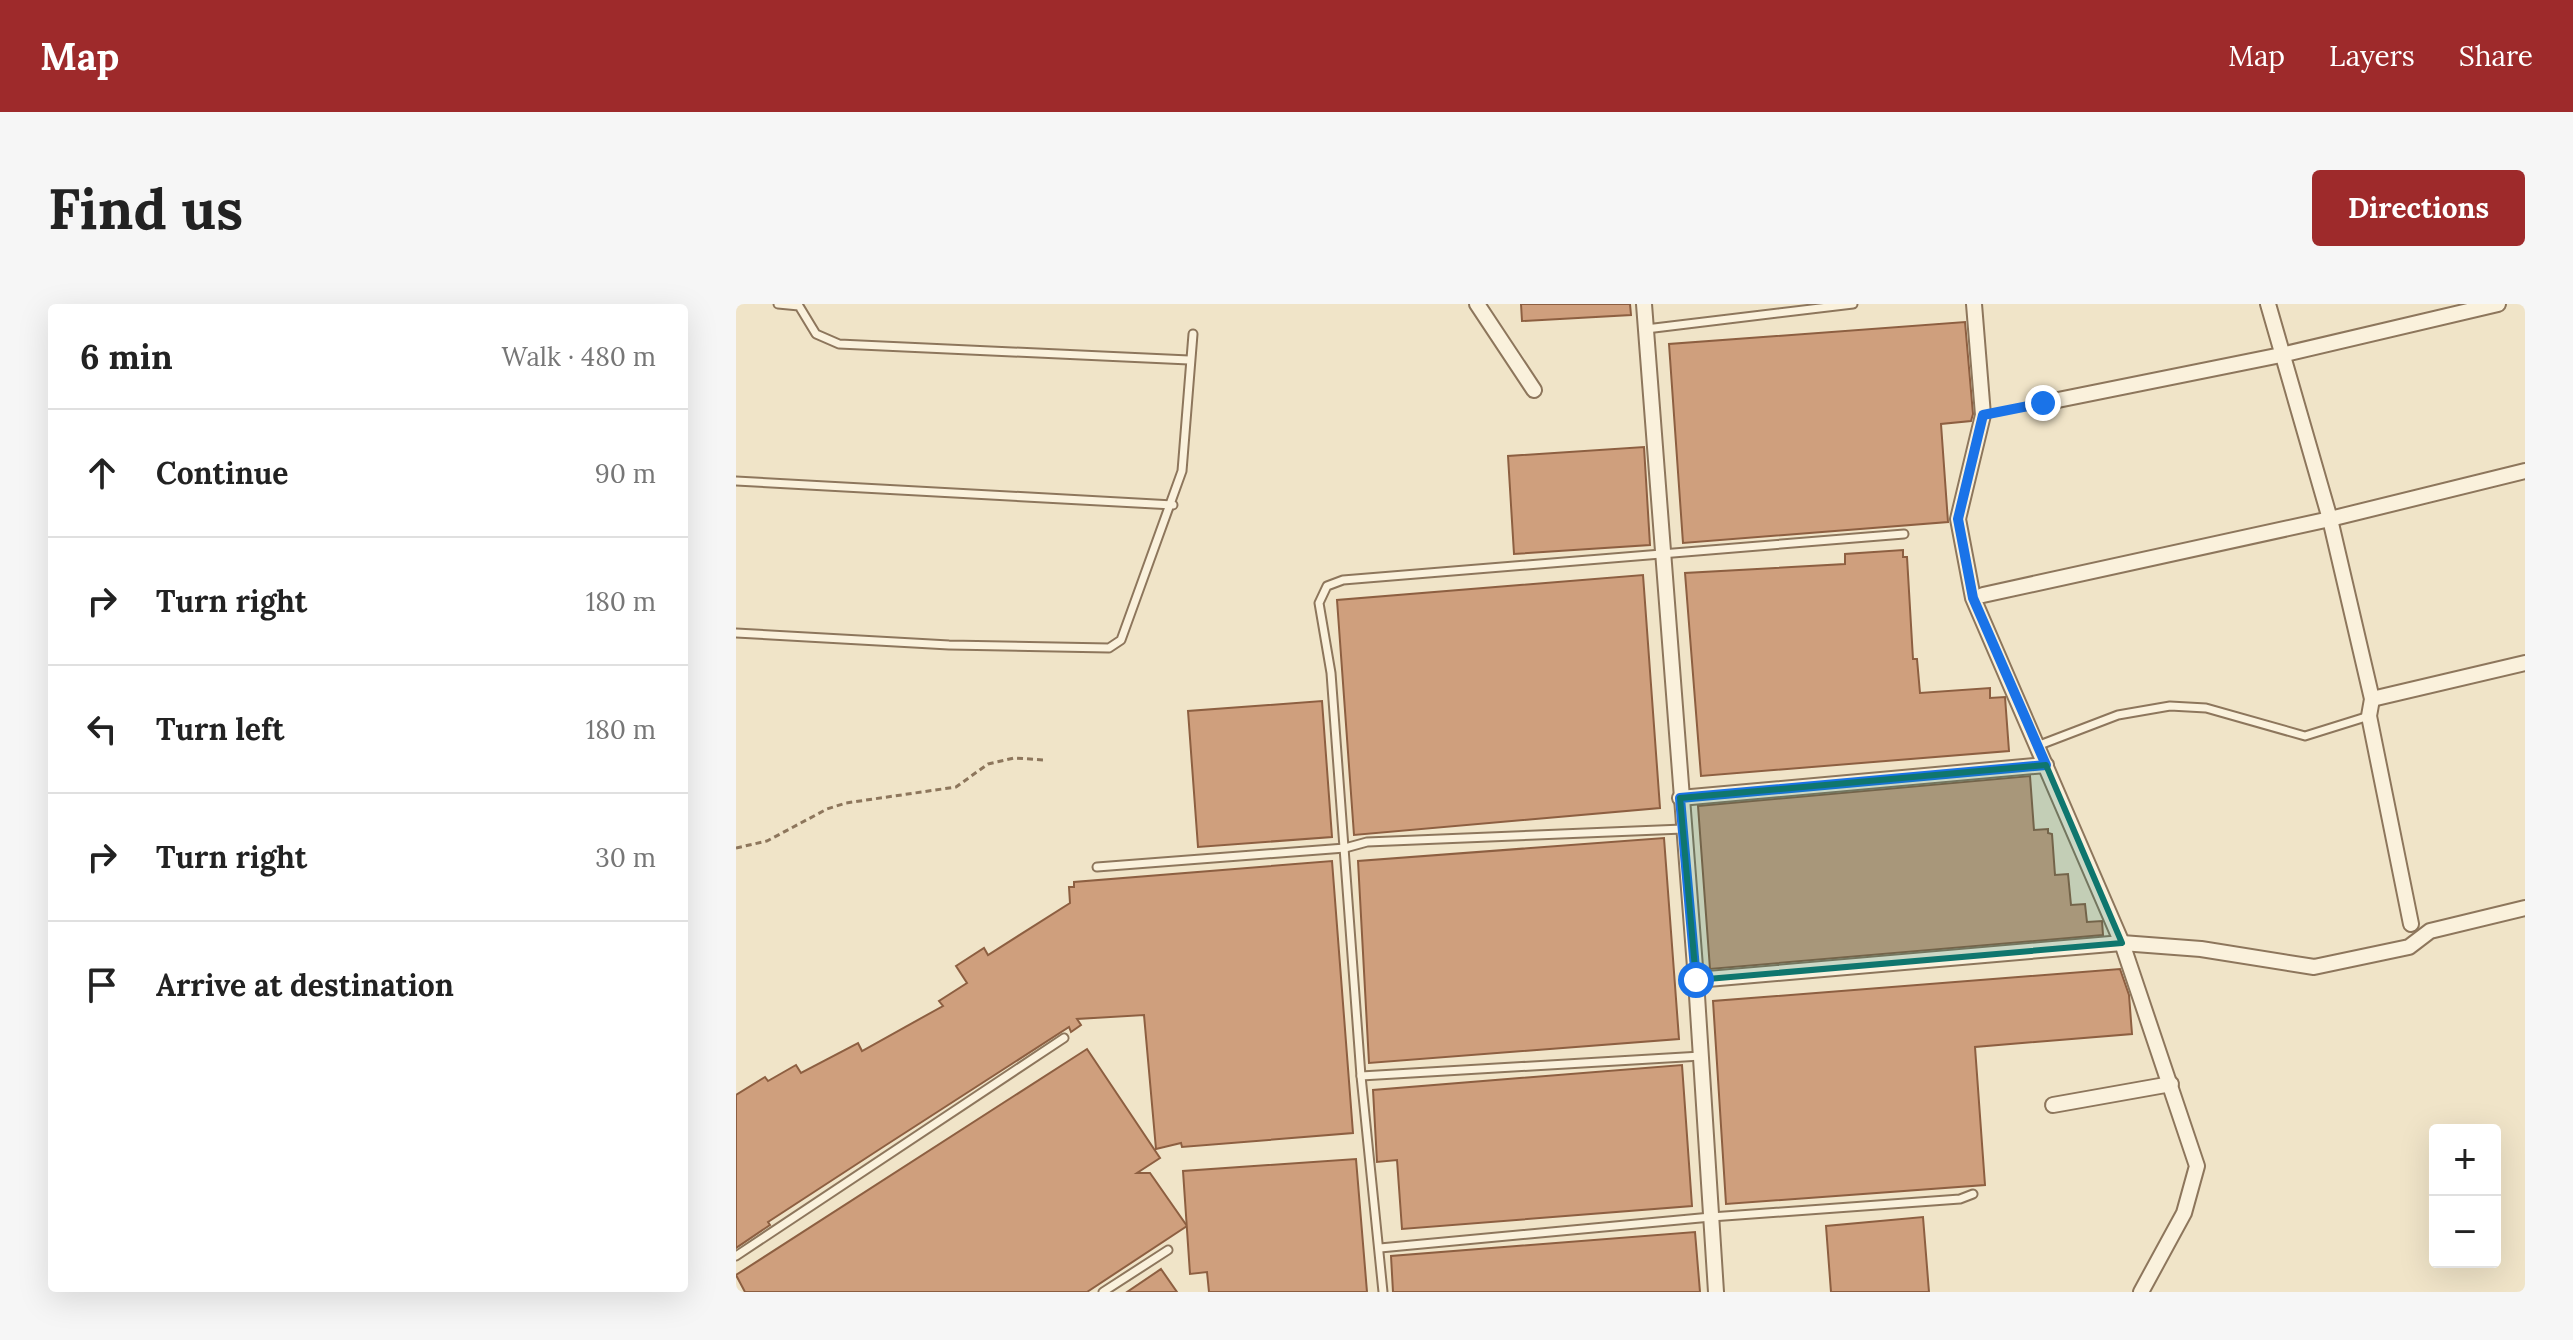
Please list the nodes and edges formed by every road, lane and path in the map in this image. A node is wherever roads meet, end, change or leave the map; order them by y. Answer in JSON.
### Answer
{"nodes":[{"id":1,"x":778,"y":304,"type":"edge"},
{"id":2,"x":1477,"y":304,"type":"edge"},
{"id":3,"x":1644,"y":304,"type":"edge"},
{"id":4,"x":1853,"y":304,"type":"edge"},
{"id":5,"x":1974,"y":304,"type":"edge"},
{"id":6,"x":2268,"y":304,"type":"edge"},
{"id":7,"x":2498,"y":304,"type":"edge"},
{"id":8,"x":1646,"y":329,"type":"junction"},
{"id":9,"x":1193,"y":334,"type":"dead end"},
{"id":10,"x":2281,"y":355,"type":"junction"},
{"id":11,"x":1189,"y":360,"type":"junction"},
{"id":12,"x":1534,"y":390,"type":"dead end"},
{"id":13,"x":2043,"y":403,"type":"joint"},
{"id":14,"x":1983,"y":415,"type":"junction"},
{"id":15,"x":2525,"y":471,"type":"edge"},
{"id":16,"x":736,"y":481,"type":"edge"},
{"id":17,"x":1173,"y":505,"type":"junction"},
{"id":18,"x":2330,"y":519,"type":"junction"},
{"id":19,"x":1904,"y":534,"type":"dead end"},
{"id":20,"x":1661,"y":554,"type":"junction"},
{"id":21,"x":1983,"y":595,"type":"dead end"},
{"id":22,"x":736,"y":633,"type":"edge"},
{"id":23,"x":2525,"y":663,"type":"edge"},
{"id":24,"x":2372,"y":699,"type":"junction"},
{"id":25,"x":2369,"y":716,"type":"junction"},
{"id":26,"x":2037,"y":746,"type":"junction"},
{"id":27,"x":1044,"y":760,"type":"dead end"},
{"id":28,"x":2046,"y":765,"type":"junction"},
{"id":29,"x":1680,"y":798,"type":"junction"},
{"id":30,"x":1683,"y":829,"type":"junction"},
{"id":31,"x":736,"y":848,"type":"edge"},
{"id":32,"x":1345,"y":848,"type":"junction"},
{"id":33,"x":1097,"y":867,"type":"dead end"},
{"id":34,"x":2525,"y":908,"type":"edge"},
{"id":35,"x":2411,"y":924,"type":"dead end"},
{"id":36,"x":2122,"y":943,"type":"junction"},
{"id":37,"x":1696,"y":980,"type":"junction"},
{"id":38,"x":1064,"y":1038,"type":"dead end"},
{"id":39,"x":1701,"y":1056,"type":"junction"},
{"id":40,"x":1361,"y":1076,"type":"junction"},
{"id":41,"x":2171,"y":1084,"type":"junction"},
{"id":42,"x":2053,"y":1105,"type":"dead end"},
{"id":43,"x":1973,"y":1194,"type":"dead end"},
{"id":44,"x":1711,"y":1217,"type":"junction"},
{"id":45,"x":1380,"y":1248,"type":"junction"},
{"id":46,"x":1168,"y":1250,"type":"dead end"},
{"id":47,"x":736,"y":1256,"type":"edge"},
{"id":48,"x":1103,"y":1292,"type":"edge"},
{"id":49,"x":1383,"y":1292,"type":"edge"},
{"id":50,"x":1716,"y":1292,"type":"edge"},
{"id":51,"x":2141,"y":1292,"type":"edge"}],
"edges":[{"from":1,"to":11,"type":"lane"},
{"from":2,"to":12,"type":"street"},
{"from":3,"to":8,"type":"street"},
{"from":4,"to":8,"type":"lane"},
{"from":5,"to":14,"type":"street"},
{"from":6,"to":10,"type":"street"},
{"from":7,"to":10,"type":"street"},
{"from":8,"to":20,"type":"street"},
{"from":9,"to":11,"type":"lane"},
{"from":10,"to":13,"type":"street"},
{"from":10,"to":18,"type":"street"},
{"from":11,"to":17,"type":"lane"},
{"from":13,"to":14,"type":"path"},
{"from":14,"to":26,"type":"street"},
{"from":15,"to":18,"type":"street"},
{"from":16,"to":17,"type":"lane"},
{"from":17,"to":22,"type":"lane"},
{"from":18,"to":21,"type":"street"},
{"from":18,"to":24,"type":"street"},
{"from":19,"to":20,"type":"lane"},
{"from":20,"to":29,"type":"street"},
{"from":20,"to":32,"type":"lane"},
{"from":23,"to":24,"type":"street"},
{"from":24,"to":25,"type":"street"},
{"from":25,"to":26,"type":"lane"},
{"from":25,"to":35,"type":"street"},
{"from":26,"to":28,"type":"street"},
{"from":27,"to":31,"type":"path"},
{"from":28,"to":29,"type":"street"},
{"from":28,"to":36,"type":"street"},
{"from":29,"to":30,"type":"street"},
{"from":30,"to":32,"type":"lane"},
{"from":30,"to":37,"type":"street"},
{"from":32,"to":33,"type":"lane"},
{"from":32,"to":40,"type":"lane"},
{"from":34,"to":36,"type":"street"},
{"from":36,"to":37,"type":"street"},
{"from":36,"to":41,"type":"street"},
{"from":37,"to":39,"type":"street"},
{"from":38,"to":47,"type":"lane"},
{"from":39,"to":40,"type":"lane"},
{"from":39,"to":44,"type":"street"},
{"from":40,"to":45,"type":"lane"},
{"from":41,"to":42,"type":"street"},
{"from":41,"to":51,"type":"street"},
{"from":43,"to":44,"type":"lane"},
{"from":44,"to":45,"type":"lane"},
{"from":44,"to":50,"type":"street"},
{"from":45,"to":49,"type":"lane"},
{"from":46,"to":48,"type":"lane"}]}
